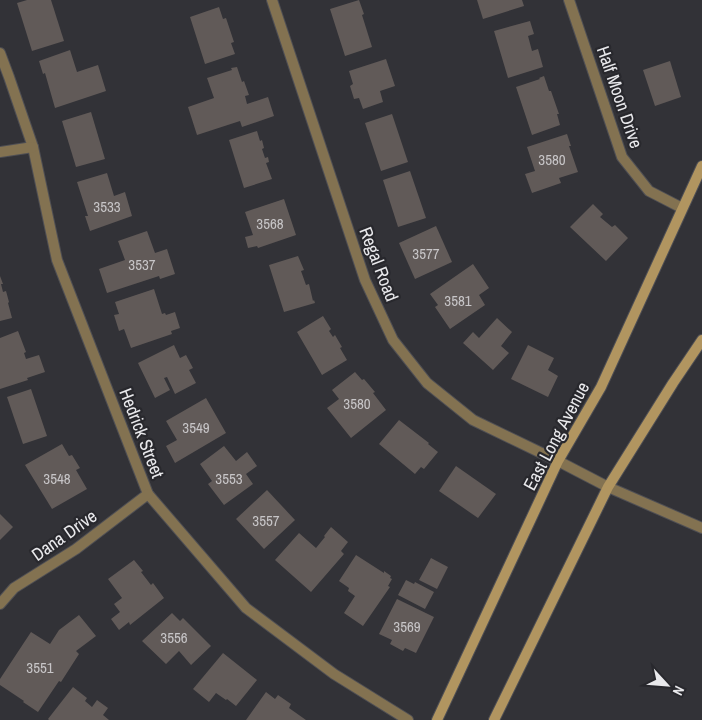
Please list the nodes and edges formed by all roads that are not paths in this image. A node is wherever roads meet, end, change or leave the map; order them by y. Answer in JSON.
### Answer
{"nodes":[{"id":1,"x":272,"y":0,"type":"edge"},
{"id":2,"x":569,"y":0,"type":"edge"},
{"id":3,"x":0,"y":53,"type":"edge"},
{"id":4,"x":33,"y":147,"type":"junction"},
{"id":5,"x":0,"y":152,"type":"edge"},
{"id":6,"x":702,"y":166,"type":"edge"},
{"id":7,"x":682,"y":208,"type":"junction"},
{"id":8,"x":702,"y":340,"type":"edge"},
{"id":9,"x":558,"y":461,"type":"junction"},
{"id":10,"x":608,"y":487,"type":"junction"},
{"id":11,"x":148,"y":494,"type":"junction"},
{"id":12,"x":702,"y":528,"type":"edge"},
{"id":13,"x":0,"y":604,"type":"edge"},
{"id":14,"x":408,"y":720,"type":"edge"},
{"id":15,"x":437,"y":720,"type":"edge"},
{"id":16,"x":494,"y":720,"type":"edge"}],
"edges":[{"from":1,"to":9,"type":"street","name":"Regal Road"},
{"from":2,"to":7,"type":"street","name":"Half Moon Drive"},
{"from":3,"to":4,"type":"street","name":"Hedrick Street"},
{"from":4,"to":5,"type":"street"},
{"from":4,"to":11,"type":"street","name":"Hedrick Street"},
{"from":6,"to":7,"type":"main road","name":"East Long Avenue"},
{"from":7,"to":9,"type":"main road","name":"East Long Avenue"},
{"from":8,"to":10,"type":"main road"},
{"from":9,"to":10,"type":"street","name":"Regal Road"},
{"from":9,"to":15,"type":"main road","name":"East Long Avenue"},
{"from":10,"to":12,"type":"street","name":"Regal Road"},
{"from":10,"to":16,"type":"main road"},
{"from":11,"to":13,"type":"street","name":"Dana Drive"},
{"from":11,"to":14,"type":"street","name":"Hedrick Street"}]}
